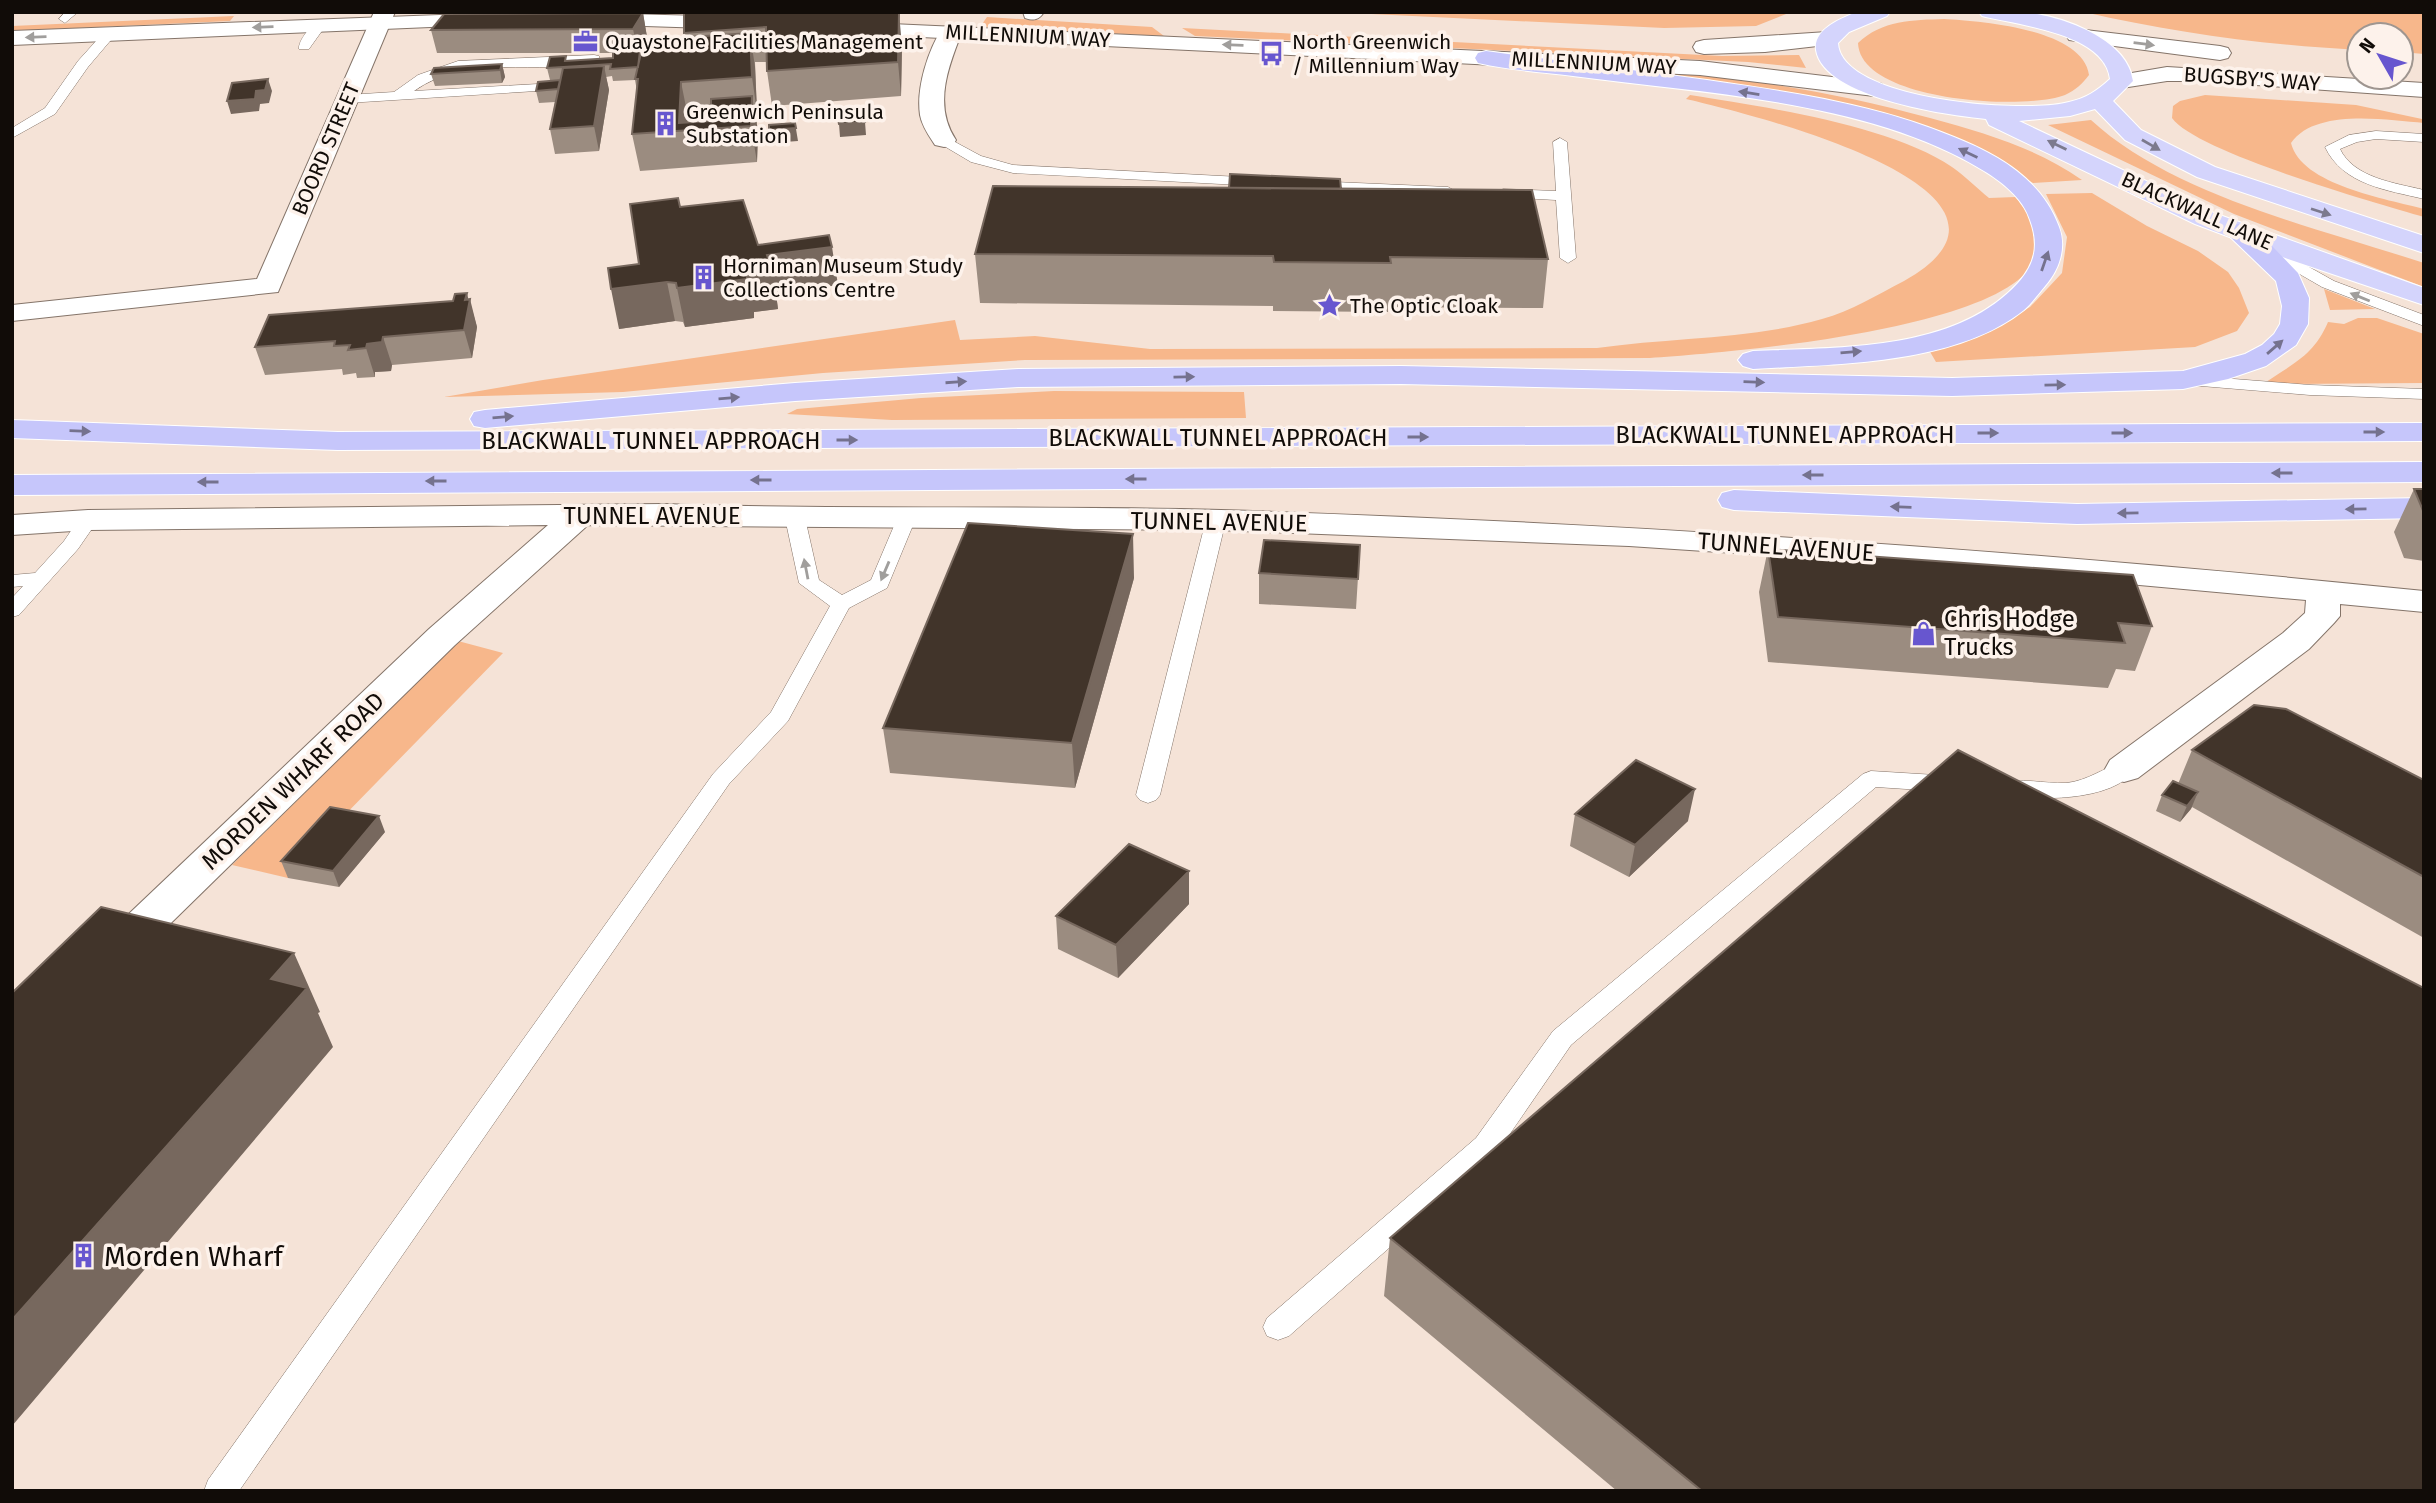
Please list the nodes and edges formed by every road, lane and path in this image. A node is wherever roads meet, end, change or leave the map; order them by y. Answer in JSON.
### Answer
{"nodes":[{"id":1,"x":200,"y":12,"type":"edge"},
{"id":2,"x":1880,"y":12,"type":"edge"},
{"id":3,"x":1989,"y":12,"type":"edge"},
{"id":4,"x":1010,"y":13,"type":"edge"},
{"id":5,"x":1033,"y":13,"type":"edge"},
{"id":6,"x":1058,"y":15,"type":"dead end"},
{"id":7,"x":1857,"y":15,"type":"edge"},
{"id":8,"x":69,"y":16,"type":"edge"},
{"id":9,"x":383,"y":17,"type":"edge"},
{"id":10,"x":512,"y":19,"type":"edge"},
{"id":11,"x":574,"y":19,"type":"edge"},
{"id":12,"x":12,"y":21,"type":"edge"},
{"id":13,"x":758,"y":24,"type":"edge"},
{"id":14,"x":320,"y":25,"type":"junction"},
{"id":15,"x":827,"y":27,"type":"edge"},
{"id":16,"x":951,"y":32,"type":"junction"},
{"id":17,"x":110,"y":34,"type":"junction"},
{"id":18,"x":1443,"y":35,"type":"dead end"},
{"id":19,"x":2077,"y":35,"type":"junction"},
{"id":20,"x":12,"y":38,"type":"edge"},
{"id":21,"x":1828,"y":38,"type":"junction"},
{"id":22,"x":304,"y":46,"type":"dead end"},
{"id":23,"x":1486,"y":58,"type":"junction"},
{"id":24,"x":594,"y":59,"type":"edge"},
{"id":25,"x":2345,"y":65,"type":"edge"},
{"id":26,"x":2122,"y":81,"type":"junction"},
{"id":27,"x":582,"y":84,"type":"edge"},
{"id":28,"x":1874,"y":89,"type":"junction"},
{"id":29,"x":2424,"y":90,"type":"edge"},
{"id":30,"x":397,"y":96,"type":"junction"},
{"id":31,"x":347,"y":99,"type":"junction"},
{"id":32,"x":2099,"y":100,"type":"junction"},
{"id":33,"x":1975,"y":112,"type":"junction"},
{"id":34,"x":12,"y":134,"type":"edge"},
{"id":35,"x":2424,"y":138,"type":"edge"},
{"id":36,"x":944,"y":140,"type":"joint"},
{"id":37,"x":1560,"y":142,"type":"dead end"},
{"id":38,"x":1459,"y":191,"type":"edge"},
{"id":39,"x":1485,"y":192,"type":"edge"},
{"id":40,"x":2424,"y":195,"type":"edge"},
{"id":41,"x":1564,"y":196,"type":"junction"},
{"id":42,"x":2238,"y":232,"type":"junction"},
{"id":43,"x":2424,"y":245,"type":"edge"},
{"id":44,"x":1568,"y":258,"type":"dead end"},
{"id":45,"x":2424,"y":297,"type":"edge"},
{"id":46,"x":12,"y":313,"type":"edge"},
{"id":47,"x":2424,"y":321,"type":"edge"},
{"id":48,"x":1588,"y":377,"type":"junction"},
{"id":49,"x":2183,"y":380,"type":"junction"},
{"id":50,"x":2424,"y":394,"type":"edge"},
{"id":51,"x":12,"y":429,"type":"edge"},
{"id":52,"x":2424,"y":432,"type":"edge"},
{"id":53,"x":338,"y":441,"type":"junction"},
{"id":54,"x":2424,"y":472,"type":"edge"},
{"id":55,"x":1204,"y":479,"type":"junction"},
{"id":56,"x":12,"y":485,"type":"edge"},
{"id":57,"x":2424,"y":508,"type":"edge"},
{"id":58,"x":578,"y":516,"type":"junction"},
{"id":59,"x":795,"y":517,"type":"junction"},
{"id":60,"x":906,"y":519,"type":"junction"},
{"id":61,"x":88,"y":520,"type":"junction"},
{"id":62,"x":1216,"y":520,"type":"junction"},
{"id":63,"x":12,"y":525,"type":"edge"},
{"id":64,"x":43,"y":578,"type":"junction"},
{"id":65,"x":12,"y":582,"type":"edge"},
{"id":66,"x":2324,"y":591,"type":"junction"},
{"id":67,"x":2424,"y":602,"type":"edge"},
{"id":68,"x":842,"y":604,"type":"junction"},
{"id":69,"x":12,"y":611,"type":"edge"},
{"id":70,"x":2214,"y":702,"type":"junction"},
{"id":71,"x":2249,"y":721,"type":"edge"},
{"id":72,"x":2124,"y":769,"type":"joint"},
{"id":73,"x":1148,"y":795,"type":"dead end"},
{"id":74,"x":82,"y":984,"type":"edge"},
{"id":75,"x":1278,"y":1327,"type":"dead end"},
{"id":76,"x":220,"y":1491,"type":"edge"}],
"edges":[{"from":1,"to":8,"type":"street"},
{"from":2,"to":7,"type":"main road"},
{"from":3,"to":19,"type":"main road"},
{"from":4,"to":5,"type":"street","name":"MILLENNIUM WAY"},
{"from":5,"to":6,"type":"street","name":"MILLENNIUM WAY"},
{"from":7,"to":21,"type":"main road"},
{"from":8,"to":12,"type":"street"},
{"from":9,"to":10,"type":"street"},
{"from":9,"to":14,"type":"street"},
{"from":9,"to":31,"type":"street","name":"BOORD STREET"},
{"from":11,"to":13,"type":"street"},
{"from":14,"to":17,"type":"street","one_way":true},
{"from":14,"to":22,"type":"lane"},
{"from":15,"to":16,"type":"street","name":"MILLENNIUM WAY"},
{"from":23,"to":16,"type":"street","name":"MILLENNIUM WAY","one_way":true},
{"from":16,"to":36,"type":"street"},
{"from":17,"to":20,"type":"street","one_way":true},
{"from":17,"to":34,"type":"lane"},
{"from":18,"to":21,"type":"street","name":"MILLENNIUM WAY"},
{"from":19,"to":25,"type":"street","name":"BUGSBY'S WAY","one_way":true},
{"from":19,"to":26,"type":"main road"},
{"from":21,"to":28,"type":"main road"},
{"from":23,"to":28,"type":"street","name":"MILLENNIUM WAY"},
{"from":48,"to":23,"type":"highway","one_way":true},
{"from":24,"to":30,"type":"lane"},
{"from":26,"to":29,"type":"street","name":"BUGSBY'S WAY"},
{"from":26,"to":32,"type":"main road"},
{"from":27,"to":30,"type":"lane"},
{"from":28,"to":33,"type":"main road"},
{"from":30,"to":31,"type":"lane"},
{"from":31,"to":46,"type":"street","name":"BOORD STREET"},
{"from":32,"to":33,"type":"main road"},
{"from":32,"to":43,"type":"main road","name":"BLACKWALL LANE","one_way":true},
{"from":42,"to":33,"type":"main road","name":"BLACKWALL LANE","one_way":true},
{"from":35,"to":40,"type":"lane"},
{"from":36,"to":38,"type":"lane"},
{"from":37,"to":41,"type":"lane"},
{"from":39,"to":41,"type":"lane"},
{"from":41,"to":44,"type":"lane"},
{"from":42,"to":45,"type":"main road","name":"BLACKWALL LANE"},
{"from":47,"to":42,"type":"lane","one_way":true},
{"from":49,"to":42,"type":"highway","one_way":true},
{"from":48,"to":49,"type":"highway","one_way":true},
{"from":53,"to":48,"type":"highway","one_way":true},
{"from":49,"to":50,"type":"lane"},
{"from":51,"to":53,"type":"highway","name":"BLACKWALL TUNNEL APPROACH","one_way":true},
{"from":53,"to":52,"type":"highway","name":"BLACKWALL TUNNEL APPROACH","one_way":true},
{"from":54,"to":55,"type":"highway","name":"BLACKWALL TUNNEL APPROACH","one_way":true},
{"from":55,"to":56,"type":"highway","name":"BLACKWALL TUNNEL APPROACH","one_way":true},
{"from":57,"to":55,"type":"highway","one_way":true},
{"from":58,"to":59,"type":"street","name":"TUNNEL AVENUE"},
{"from":58,"to":61,"type":"street","name":"TUNNEL AVENUE"},
{"from":58,"to":74,"type":"street","name":"MORDEN WHARF ROAD"},
{"from":59,"to":60,"type":"street","name":"TUNNEL AVENUE"},
{"from":68,"to":59,"type":"lane","one_way":true},
{"from":60,"to":62,"type":"street","name":"TUNNEL AVENUE"},
{"from":60,"to":68,"type":"lane","one_way":true},
{"from":61,"to":63,"type":"street","name":"TUNNEL AVENUE"},
{"from":61,"to":64,"type":"lane"},
{"from":62,"to":66,"type":"street","name":"TUNNEL AVENUE"},
{"from":62,"to":73,"type":"lane"},
{"from":64,"to":65,"type":"lane"},
{"from":64,"to":69,"type":"lane"},
{"from":66,"to":67,"type":"street","name":"TUNNEL AVENUE"},
{"from":66,"to":70,"type":"street"},
{"from":68,"to":76,"type":"lane"},
{"from":70,"to":71,"type":"street"},
{"from":70,"to":72,"type":"street"},
{"from":72,"to":75,"type":"lane"}]}
